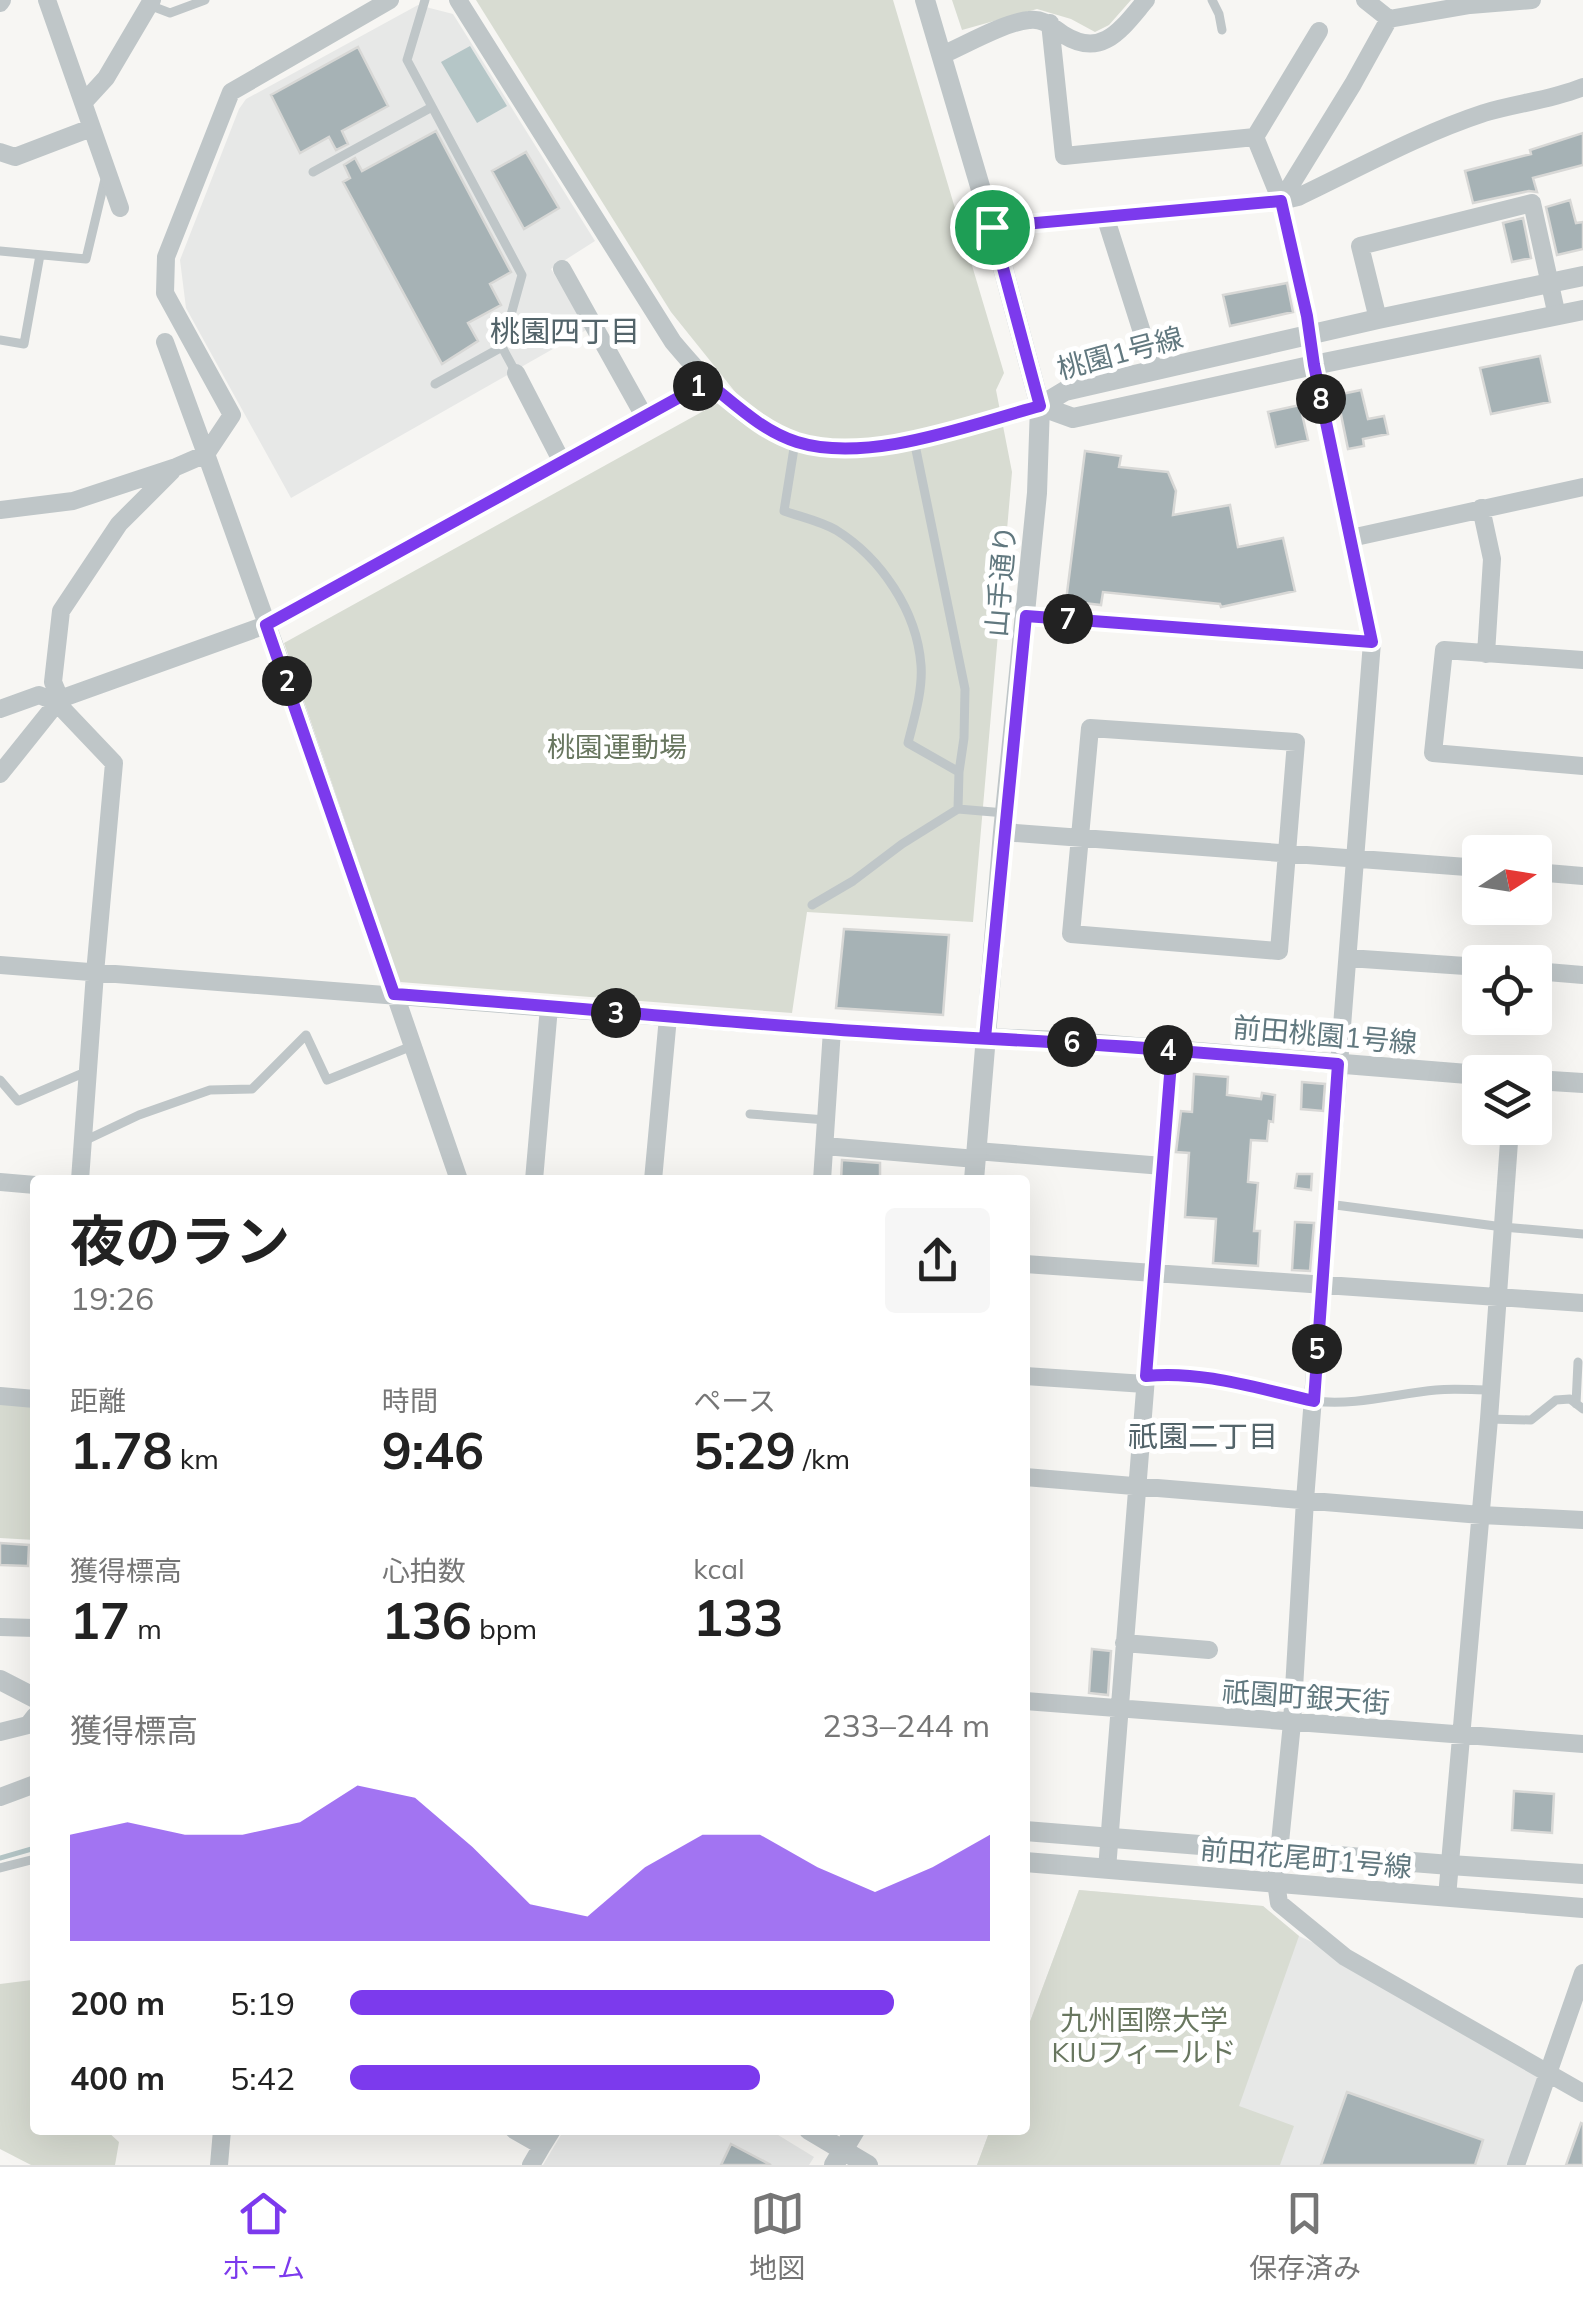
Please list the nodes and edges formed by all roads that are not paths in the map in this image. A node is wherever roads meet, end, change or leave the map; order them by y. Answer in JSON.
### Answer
{"nodes":[{"id":1,"x":48,"y":0,"type":"edge"},
{"id":2,"x":205,"y":0,"type":"edge"},
{"id":3,"x":390,"y":0,"type":"edge"},
{"id":4,"x":425,"y":0,"type":"edge"},
{"id":5,"x":458,"y":0,"type":"edge"},
{"id":6,"x":925,"y":0,"type":"edge"},
{"id":7,"x":1146,"y":0,"type":"edge"},
{"id":8,"x":1212,"y":0,"type":"edge"},
{"id":9,"x":1366,"y":0,"type":"edge"},
{"id":10,"x":1532,"y":0,"type":"edge"},
{"id":11,"x":150,"y":2,"type":"edge"},
{"id":12,"x":1389,"y":18,"type":"junction"},
{"id":13,"x":1050,"y":23,"type":"junction"},
{"id":14,"x":1222,"y":30,"type":"dead end"},
{"id":15,"x":1319,"y":31,"type":"dead end"},
{"id":16,"x":942,"y":56,"type":"junction"},
{"id":17,"x":1583,"y":87,"type":"edge"},
{"id":18,"x":84,"y":102,"type":"junction"},
{"id":19,"x":432,"y":107,"type":"junction"},
{"id":20,"x":91,"y":128,"type":"junction"},
{"id":21,"x":1255,"y":137,"type":"junction"},
{"id":22,"x":0,"y":152,"type":"edge"},
{"id":23,"x":313,"y":172,"type":"dead end"},
{"id":24,"x":107,"y":173,"type":"junction"},
{"id":25,"x":1281,"y":201,"type":"junction"},
{"id":26,"x":120,"y":208,"type":"dead end"},
{"id":27,"x":1105,"y":216,"type":"junction"},
{"id":28,"x":992,"y":227,"type":"junction"},
{"id":29,"x":0,"y":251,"type":"edge"},
{"id":30,"x":40,"y":255,"type":"junction"},
{"id":31,"x":562,"y":269,"type":"dead end"},
{"id":32,"x":1583,"y":276,"type":"edge"},
{"id":33,"x":1549,"y":283,"type":"junction"},
{"id":34,"x":1583,"y":310,"type":"edge"},
{"id":35,"x":1557,"y":316,"type":"junction"},
{"id":36,"x":1378,"y":319,"type":"junction"},
{"id":37,"x":1310,"y":335,"type":"junction"},
{"id":38,"x":0,"y":340,"type":"edge"},
{"id":39,"x":165,"y":342,"type":"dead end"},
{"id":40,"x":502,"y":347,"type":"junction"},
{"id":41,"x":1314,"y":365,"type":"junction"},
{"id":42,"x":1154,"y":370,"type":"junction"},
{"id":43,"x":516,"y":373,"type":"joint"},
{"id":44,"x":707,"y":382,"type":"junction"},
{"id":45,"x":435,"y":384,"type":"dead end"},
{"id":46,"x":1040,"y":406,"type":"junction"},
{"id":47,"x":644,"y":416,"type":"junction"},
{"id":48,"x":914,"y":440,"type":"junction"},
{"id":49,"x":795,"y":442,"type":"junction"},
{"id":50,"x":206,"y":454,"type":"junction"},
{"id":51,"x":562,"y":462,"type":"junction"},
{"id":52,"x":176,"y":468,"type":"junction"},
{"id":53,"x":1583,"y":487,"type":"edge"},
{"id":54,"x":1481,"y":508,"type":"junction"},
{"id":55,"x":0,"y":510,"type":"edge"},
{"id":56,"x":1351,"y":538,"type":"junction"},
{"id":57,"x":1026,"y":616,"type":"junction"},
{"id":58,"x":266,"y":625,"type":"junction"},
{"id":59,"x":1372,"y":642,"type":"junction"},
{"id":60,"x":1486,"y":654,"type":"junction"},
{"id":61,"x":1582,"y":655,"type":"edge"},
{"id":62,"x":58,"y":701,"type":"junction"},
{"id":63,"x":0,"y":708,"type":"edge"},
{"id":64,"x":1583,"y":766,"type":"edge"},
{"id":65,"x":959,"y":772,"type":"junction"},
{"id":66,"x":0,"y":774,"type":"edge"},
{"id":67,"x":958,"y":809,"type":"junction"},
{"id":68,"x":1004,"y":822,"type":"junction"},
{"id":69,"x":1080,"y":837,"type":"junction"},
{"id":70,"x":1287,"y":854,"type":"junction"},
{"id":71,"x":1354,"y":858,"type":"junction"},
{"id":72,"x":1462,"y":867,"type":"edge"},
{"id":73,"x":1552,"y":873,"type":"edge"},
{"id":74,"x":1583,"y":876,"type":"edge"},
{"id":75,"x":812,"y":905,"type":"dead end"},
{"id":76,"x":1348,"y":958,"type":"junction"},
{"id":77,"x":0,"y":965,"type":"edge"},
{"id":78,"x":1462,"y":967,"type":"edge"},
{"id":79,"x":95,"y":973,"type":"junction"},
{"id":80,"x":1552,"y":973,"type":"edge"},
{"id":81,"x":1583,"y":975,"type":"edge"},
{"id":82,"x":394,"y":994,"type":"junction"},
{"id":83,"x":549,"y":1007,"type":"junction"},
{"id":84,"x":668,"y":1017,"type":"junction"},
{"id":85,"x":832,"y":1030,"type":"junction"},
{"id":86,"x":985,"y":1038,"type":"junction"},
{"id":87,"x":414,"y":1046,"type":"junction"},
{"id":88,"x":1172,"y":1050,"type":"junction"},
{"id":89,"x":1338,"y":1064,"type":"junction"},
{"id":90,"x":88,"y":1071,"type":"junction"},
{"id":91,"x":1462,"y":1074,"type":"edge"},
{"id":92,"x":0,"y":1080,"type":"edge"},
{"id":93,"x":1552,"y":1081,"type":"edge"},
{"id":94,"x":1583,"y":1083,"type":"edge"},
{"id":95,"x":750,"y":1114,"type":"dead end"},
{"id":96,"x":826,"y":1120,"type":"junction"},
{"id":97,"x":84,"y":1141,"type":"junction"},
{"id":98,"x":1509,"y":1145,"type":"edge"},
{"id":99,"x":824,"y":1146,"type":"junction"},
{"id":100,"x":975,"y":1163,"type":"edge"},
{"id":101,"x":1162,"y":1166,"type":"junction"},
{"id":102,"x":81,"y":1175,"type":"edge"},
{"id":103,"x":457,"y":1175,"type":"edge"},
{"id":104,"x":534,"y":1175,"type":"edge"},
{"id":105,"x":653,"y":1175,"type":"edge"},
{"id":106,"x":822,"y":1175,"type":"edge"},
{"id":107,"x":0,"y":1182,"type":"edge"},
{"id":108,"x":30,"y":1185,"type":"edge"},
{"id":109,"x":1328,"y":1204,"type":"junction"},
{"id":110,"x":1503,"y":1227,"type":"junction"},
{"id":111,"x":1583,"y":1234,"type":"edge"},
{"id":112,"x":1030,"y":1264,"type":"edge"},
{"id":113,"x":1154,"y":1272,"type":"junction"},
{"id":114,"x":1322,"y":1283,"type":"junction"},
{"id":115,"x":1496,"y":1298,"type":"junction"},
{"id":116,"x":1583,"y":1303,"type":"edge"},
{"id":117,"x":1578,"y":1362,"type":"dead end"},
{"id":118,"x":1030,"y":1376,"type":"edge"},
{"id":119,"x":1146,"y":1380,"type":"junction"},
{"id":120,"x":1490,"y":1390,"type":"junction"},
{"id":121,"x":0,"y":1396,"type":"edge"},
{"id":122,"x":30,"y":1399,"type":"edge"},
{"id":123,"x":1314,"y":1401,"type":"junction"},
{"id":124,"x":1580,"y":1406,"type":"edge"},
{"id":125,"x":1489,"y":1419,"type":"junction"},
{"id":126,"x":1030,"y":1477,"type":"edge"},
{"id":127,"x":1137,"y":1487,"type":"junction"},
{"id":128,"x":1305,"y":1500,"type":"junction"},
{"id":129,"x":1480,"y":1515,"type":"junction"},
{"id":130,"x":1583,"y":1520,"type":"edge"},
{"id":131,"x":0,"y":1627,"type":"edge"},
{"id":132,"x":30,"y":1628,"type":"edge"},
{"id":133,"x":1124,"y":1643,"type":"junction"},
{"id":134,"x":1209,"y":1650,"type":"dead end"},
{"id":135,"x":0,"y":1680,"type":"edge"},
{"id":136,"x":30,"y":1695,"type":"edge"},
{"id":137,"x":1030,"y":1701,"type":"edge"},
{"id":138,"x":1120,"y":1709,"type":"junction"},
{"id":139,"x":30,"y":1722,"type":"edge"},
{"id":140,"x":1292,"y":1723,"type":"junction"},
{"id":141,"x":0,"y":1732,"type":"edge"},
{"id":142,"x":1461,"y":1736,"type":"junction"},
{"id":143,"x":1583,"y":1744,"type":"edge"},
{"id":144,"x":30,"y":1786,"type":"edge"},
{"id":145,"x":0,"y":1796,"type":"edge"},
{"id":146,"x":1030,"y":1831,"type":"edge"},
{"id":147,"x":1108,"y":1838,"type":"junction"},
{"id":148,"x":1279,"y":1851,"type":"junction"},
{"id":149,"x":30,"y":1860,"type":"edge"},
{"id":150,"x":1030,"y":1862,"type":"edge"},
{"id":151,"x":1450,"y":1865,"type":"junction"},
{"id":152,"x":0,"y":1868,"type":"edge"},
{"id":153,"x":1107,"y":1869,"type":"junction"},
{"id":154,"x":1583,"y":1874,"type":"edge"},
{"id":155,"x":1276,"y":1882,"type":"junction"},
{"id":156,"x":1447,"y":1897,"type":"junction"},
{"id":157,"x":1583,"y":1908,"type":"edge"},
{"id":158,"x":1583,"y":1973,"type":"edge"},
{"id":159,"x":1548,"y":2073,"type":"junction"},
{"id":160,"x":1583,"y":2092,"type":"edge"},
{"id":161,"x":222,"y":2135,"type":"edge"},
{"id":162,"x":814,"y":2135,"type":"edge"},
{"id":163,"x":851,"y":2135,"type":"edge"},
{"id":164,"x":547,"y":2138,"type":"edge"},
{"id":165,"x":838,"y":2157,"type":"edge"},
{"id":166,"x":220,"y":2165,"type":"edge"},
{"id":167,"x":531,"y":2165,"type":"edge"},
{"id":168,"x":868,"y":2165,"type":"edge"},
{"id":169,"x":1516,"y":2165,"type":"edge"}],
"edges":[{"from":1,"to":18,"type":"street"},
{"from":2,"to":11,"type":"lane"},
{"from":3,"to":50,"type":"street"},
{"from":4,"to":19,"type":"lane"},
{"from":5,"to":44,"type":"street"},
{"from":6,"to":16,"type":"street","name":"山手通り"},
{"from":7,"to":13,"type":"street"},
{"from":8,"to":14,"type":"lane"},
{"from":9,"to":12,"type":"street"},
{"from":10,"to":12,"type":"street"},
{"from":11,"to":18,"type":"street"},
{"from":12,"to":25,"type":"street"},
{"from":13,"to":16,"type":"street"},
{"from":13,"to":21,"type":"street"},
{"from":15,"to":21,"type":"street"},
{"from":16,"to":28,"type":"street","name":"山手通り"},
{"from":17,"to":25,"type":"street"},
{"from":18,"to":20,"type":"street"},
{"from":19,"to":23,"type":"lane"},
{"from":19,"to":40,"type":"lane"},
{"from":20,"to":22,"type":"street"},
{"from":20,"to":24,"type":"street"},
{"from":21,"to":25,"type":"street"},
{"from":24,"to":26,"type":"street"},
{"from":24,"to":30,"type":"lane"},
{"from":25,"to":27,"type":"street"},
{"from":25,"to":37,"type":"street"},
{"from":27,"to":28,"type":"street"},
{"from":27,"to":42,"type":"street"},
{"from":28,"to":46,"type":"street","name":"山手通り"},
{"from":29,"to":30,"type":"lane"},
{"from":30,"to":38,"type":"lane"},
{"from":31,"to":47,"type":"street"},
{"from":32,"to":33,"type":"street","name":"桃園1号線"},
{"from":33,"to":35,"type":"street"},
{"from":33,"to":36,"type":"street","name":"桃園1号線"},
{"from":33,"to":36,"type":"street"},
{"from":34,"to":35,"type":"street","name":"桃園1号線"},
{"from":35,"to":41,"type":"street","name":"桃園1号線"},
{"from":36,"to":37,"type":"street","name":"桃園1号線"},
{"from":37,"to":41,"type":"street"},
{"from":37,"to":42,"type":"street","name":"桃園1号線"},
{"from":39,"to":50,"type":"street"},
{"from":40,"to":43,"type":"lane"},
{"from":40,"to":45,"type":"lane"},
{"from":41,"to":46,"type":"street","name":"桃園1号線"},
{"from":41,"to":56,"type":"street"},
{"from":42,"to":46,"type":"street","name":"桃園1号線"},
{"from":43,"to":51,"type":"street"},
{"from":44,"to":47,"type":"street"},
{"from":44,"to":49,"type":"street"},
{"from":46,"to":48,"type":"street"},
{"from":46,"to":57,"type":"street","name":"山手通り"},
{"from":47,"to":51,"type":"street"},
{"from":48,"to":49,"type":"street"},
{"from":48,"to":65,"type":"lane"},
{"from":49,"to":65,"type":"lane"},
{"from":50,"to":52,"type":"street"},
{"from":50,"to":58,"type":"street"},
{"from":51,"to":58,"type":"street"},
{"from":52,"to":55,"type":"street"},
{"from":52,"to":62,"type":"street"},
{"from":53,"to":54,"type":"street"},
{"from":54,"to":56,"type":"street"},
{"from":54,"to":60,"type":"street"},
{"from":56,"to":59,"type":"street"},
{"from":57,"to":59,"type":"street"},
{"from":57,"to":68,"type":"street","name":"山手通り"},
{"from":58,"to":62,"type":"street"},
{"from":58,"to":82,"type":"street"},
{"from":59,"to":71,"type":"street"},
{"from":60,"to":61,"type":"street"},
{"from":60,"to":64,"type":"street"},
{"from":62,"to":63,"type":"street"},
{"from":62,"to":66,"type":"street"},
{"from":62,"to":79,"type":"street"},
{"from":65,"to":67,"type":"lane"},
{"from":67,"to":68,"type":"lane"},
{"from":67,"to":75,"type":"lane"},
{"from":68,"to":69,"type":"street"},
{"from":68,"to":86,"type":"street","name":"山手通り"},
{"from":69,"to":70,"type":"street"},
{"from":69,"to":70,"type":"street"},
{"from":69,"to":70,"type":"street"},
{"from":70,"to":71,"type":"street"},
{"from":71,"to":72,"type":"street"},
{"from":71,"to":76,"type":"street"},
{"from":73,"to":74,"type":"street"},
{"from":76,"to":78,"type":"street"},
{"from":76,"to":89,"type":"street"},
{"from":77,"to":79,"type":"street"},
{"from":79,"to":82,"type":"street"},
{"from":79,"to":90,"type":"street"},
{"from":80,"to":81,"type":"street"},
{"from":82,"to":83,"type":"street"},
{"from":82,"to":87,"type":"street"},
{"from":83,"to":84,"type":"street"},
{"from":83,"to":104,"type":"street"},
{"from":84,"to":85,"type":"street"},
{"from":84,"to":105,"type":"street"},
{"from":85,"to":86,"type":"street"},
{"from":85,"to":96,"type":"street"},
{"from":86,"to":88,"type":"street","name":"前田桃園1号線"},
{"from":86,"to":100,"type":"street","name":"山手通り"},
{"from":87,"to":97,"type":"lane"},
{"from":87,"to":103,"type":"street"},
{"from":88,"to":89,"type":"street","name":"前田桃園1号線"},
{"from":88,"to":101,"type":"street"},
{"from":89,"to":91,"type":"street","name":"前田桃園1号線"},
{"from":89,"to":109,"type":"street"},
{"from":90,"to":92,"type":"lane"},
{"from":90,"to":97,"type":"street"},
{"from":93,"to":94,"type":"street"},
{"from":95,"to":96,"type":"lane"},
{"from":96,"to":99,"type":"street"},
{"from":97,"to":102,"type":"street"},
{"from":98,"to":110,"type":"street"},
{"from":99,"to":100,"type":"street"},
{"from":99,"to":106,"type":"street"},
{"from":100,"to":101,"type":"street"},
{"from":101,"to":113,"type":"street"},
{"from":107,"to":108,"type":"street"},
{"from":109,"to":110,"type":"lane"},
{"from":109,"to":114,"type":"street"},
{"from":110,"to":111,"type":"lane"},
{"from":110,"to":115,"type":"street"},
{"from":112,"to":113,"type":"street"},
{"from":113,"to":114,"type":"street"},
{"from":113,"to":119,"type":"street"},
{"from":114,"to":115,"type":"street"},
{"from":114,"to":123,"type":"street"},
{"from":115,"to":116,"type":"street"},
{"from":115,"to":120,"type":"street"},
{"from":117,"to":124,"type":"lane"},
{"from":118,"to":119,"type":"street"},
{"from":119,"to":123,"type":"lane"},
{"from":119,"to":127,"type":"street"},
{"from":120,"to":123,"type":"lane"},
{"from":120,"to":125,"type":"street"},
{"from":121,"to":122,"type":"street"},
{"from":123,"to":128,"type":"street"},
{"from":124,"to":125,"type":"lane"},
{"from":125,"to":129,"type":"street"},
{"from":126,"to":127,"type":"street"},
{"from":127,"to":128,"type":"street"},
{"from":127,"to":133,"type":"street"},
{"from":128,"to":129,"type":"street"},
{"from":128,"to":140,"type":"street"},
{"from":129,"to":130,"type":"street"},
{"from":129,"to":142,"type":"street"},
{"from":131,"to":132,"type":"street"},
{"from":133,"to":134,"type":"street"},
{"from":133,"to":138,"type":"street"},
{"from":135,"to":136,"type":"street"},
{"from":137,"to":138,"type":"street","name":"祇園町銀天街"},
{"from":138,"to":140,"type":"street","name":"祇園町銀天街"},
{"from":138,"to":147,"type":"street"},
{"from":139,"to":141,"type":"street"},
{"from":140,"to":142,"type":"street","name":"祇園町銀天街"},
{"from":140,"to":148,"type":"street"},
{"from":142,"to":143,"type":"street","name":"祇園町銀天街"},
{"from":142,"to":151,"type":"street"},
{"from":144,"to":145,"type":"street"},
{"from":146,"to":147,"type":"street","name":"前田花尾町1号線"},
{"from":147,"to":148,"type":"street","name":"前田花尾町1号線"},
{"from":147,"to":153,"type":"street"},
{"from":148,"to":151,"type":"street","name":"前田花尾町1号線"},
{"from":148,"to":155,"type":"street"},
{"from":149,"to":152,"type":"lane"},
{"from":150,"to":153,"type":"street","name":"前田花尾町1号線"},
{"from":151,"to":154,"type":"street","name":"前田花尾町1号線"},
{"from":151,"to":156,"type":"street"},
{"from":153,"to":155,"type":"street","name":"前田花尾町1号線"},
{"from":155,"to":156,"type":"street","name":"前田花尾町1号線"},
{"from":155,"to":159,"type":"street"},
{"from":156,"to":157,"type":"street","name":"前田花尾町1号線"},
{"from":158,"to":159,"type":"street"},
{"from":159,"to":160,"type":"street"},
{"from":159,"to":169,"type":"street"},
{"from":161,"to":166,"type":"street"},
{"from":162,"to":165,"type":"street"},
{"from":163,"to":165,"type":"street"},
{"from":164,"to":167,"type":"street"},
{"from":165,"to":168,"type":"street"}]}
